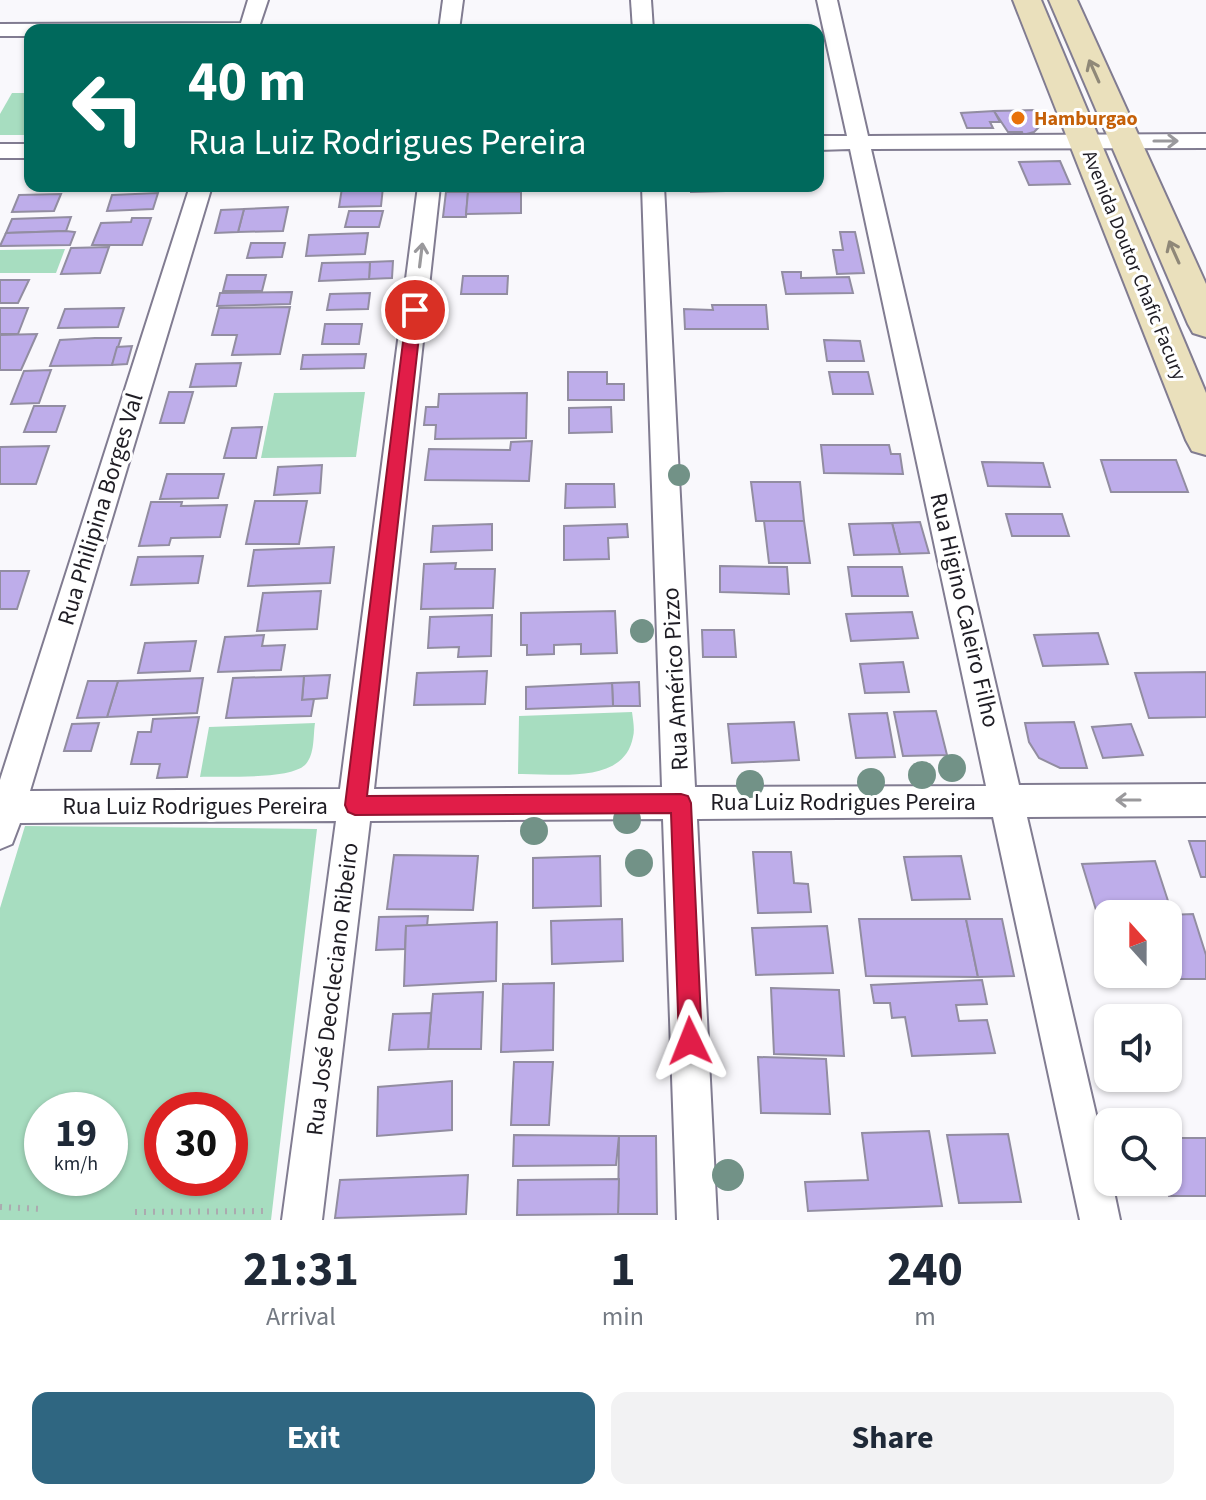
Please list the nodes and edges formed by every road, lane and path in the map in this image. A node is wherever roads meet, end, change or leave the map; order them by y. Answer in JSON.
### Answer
{"nodes":[{"id":1,"x":258,"y":0,"type":"edge"},
{"id":2,"x":453,"y":0,"type":"edge"},
{"id":3,"x":641,"y":0,"type":"edge"},
{"id":4,"x":827,"y":0,"type":"edge"},
{"id":5,"x":1027,"y":0,"type":"edge"},
{"id":6,"x":1063,"y":0,"type":"edge"},
{"id":7,"x":250,"y":24,"type":"edge"},
{"id":8,"x":450,"y":24,"type":"edge"},
{"id":9,"x":643,"y":24,"type":"edge"},
{"id":10,"x":0,"y":30,"type":"edge"},
{"id":11,"x":24,"y":30,"type":"edge"},
{"id":12,"x":1084,"y":140,"type":"junction"},
{"id":13,"x":1125,"y":141,"type":"junction"},
{"id":14,"x":1206,"y":141,"type":"edge"},
{"id":15,"x":860,"y":142,"type":"junction"},
{"id":16,"x":824,"y":143,"type":"edge"},
{"id":17,"x":0,"y":151,"type":"edge"},
{"id":18,"x":24,"y":151,"type":"edge"},
{"id":19,"x":199,"y":192,"type":"edge"},
{"id":20,"x":428,"y":192,"type":"edge"},
{"id":21,"x":653,"y":192,"type":"edge"},
{"id":22,"x":1206,"y":324,"type":"edge"},
{"id":23,"x":1206,"y":440,"type":"edge"},
{"id":24,"x":1206,"y":800,"type":"edge"},
{"id":25,"x":1008,"y":801,"type":"junction"},
{"id":26,"x":681,"y":803,"type":"junction"},
{"id":27,"x":355,"y":805,"type":"junction"},
{"id":28,"x":3,"y":816,"type":"edge"},
{"id":29,"x":0,"y":1207,"type":"edge"},
{"id":30,"x":43,"y":1209,"type":"dead end"},
{"id":31,"x":135,"y":1212,"type":"dead end"},
{"id":32,"x":302,"y":1215,"type":"edge"},
{"id":33,"x":697,"y":1220,"type":"edge"},
{"id":34,"x":1100,"y":1220,"type":"edge"}],
"edges":[{"from":1,"to":7,"type":"street"},
{"from":2,"to":8,"type":"street"},
{"from":3,"to":9,"type":"street"},
{"from":4,"to":15,"type":"street","name":"Rua Higino Caleiro Filho"},
{"from":5,"to":12,"type":"main road","name":"Avenida Doutor Chafic Facury"},
{"from":13,"to":6,"type":"main road","name":"Avenida Doutor Chafic Facury","one_way":true},
{"from":10,"to":11,"type":"street"},
{"from":12,"to":13,"type":"street"},
{"from":12,"to":15,"type":"street"},
{"from":12,"to":23,"type":"main road","name":"Avenida Doutor Chafic Facury"},
{"from":13,"to":14,"type":"street","one_way":true},
{"from":22,"to":13,"type":"main road","name":"Avenida Doutor Chafic Facury","one_way":true},
{"from":15,"to":16,"type":"street"},
{"from":15,"to":25,"type":"street","name":"Rua Higino Caleiro Filho"},
{"from":17,"to":18,"type":"street"},
{"from":19,"to":28,"type":"street","name":"Rua Philipina Borges Val"},
{"from":27,"to":20,"type":"street","name":"Rua José Deocleciano Ribeiro","one_way":true},
{"from":21,"to":26,"type":"street","name":"Rua Américo Pizzo"},
{"from":24,"to":25,"type":"street","name":"Rua Luiz Rodrigues Pereira","one_way":true},
{"from":25,"to":26,"type":"street","name":"Rua Luiz Rodrigues Pereira"},
{"from":25,"to":34,"type":"street","name":"Rua Higino Caleiro Filho"},
{"from":26,"to":27,"type":"street","name":"Rua Luiz Rodrigues Pereira"},
{"from":26,"to":33,"type":"street","name":"Rua Américo Pizzo"},
{"from":27,"to":28,"type":"street","name":"Rua Luiz Rodrigues Pereira"},
{"from":27,"to":32,"type":"street","name":"Rua José Deocleciano Ribeiro"},
{"from":29,"to":30,"type":"path"},
{"from":31,"to":32,"type":"path"}]}
